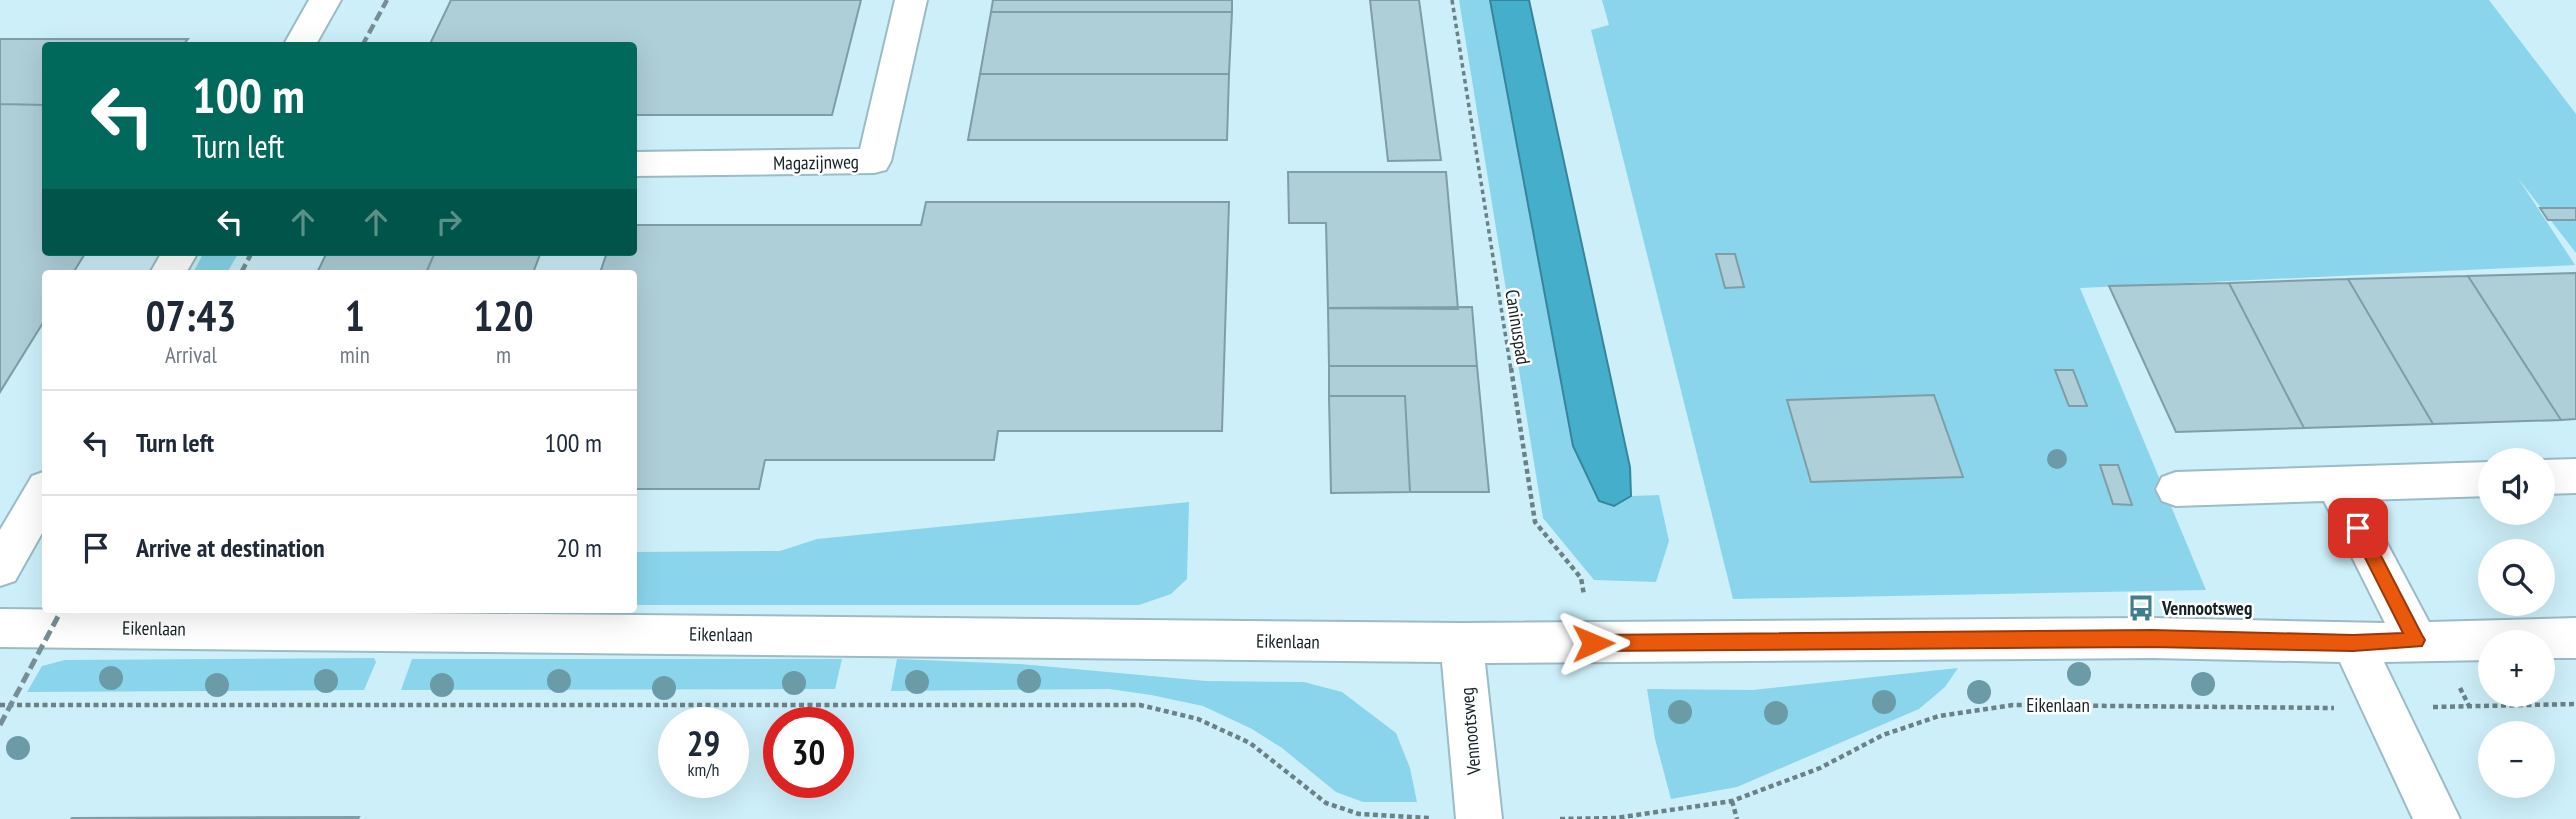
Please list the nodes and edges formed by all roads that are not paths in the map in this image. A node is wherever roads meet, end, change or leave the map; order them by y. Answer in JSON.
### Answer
{"nodes":[{"id":1,"x":325,"y":0,"type":"edge"},
{"id":2,"x":911,"y":0,"type":"edge"},
{"id":3,"x":301,"y":42,"type":"edge"},
{"id":4,"x":637,"y":164,"type":"edge"},
{"id":5,"x":2576,"y":476,"type":"edge"},
{"id":6,"x":2555,"y":477,"type":"edge"},
{"id":7,"x":2478,"y":479,"type":"edge"},
{"id":8,"x":2335,"y":484,"type":"junction"},
{"id":9,"x":2176,"y":489,"type":"dead end"},
{"id":10,"x":42,"y":495,"type":"edge"},
{"id":11,"x":0,"y":568,"type":"edge"},
{"id":12,"x":0,"y":628,"type":"edge"},
{"id":13,"x":2576,"y":638,"type":"edge"},
{"id":14,"x":2416,"y":640,"type":"junction"},
{"id":15,"x":1462,"y":643,"type":"junction"},
{"id":16,"x":2353,"y":643,"type":"junction"},
{"id":17,"x":1479,"y":819,"type":"edge"},
{"id":18,"x":2437,"y":819,"type":"edge"}],
"edges":[{"from":1,"to":3,"type":"street"},
{"from":2,"to":4,"type":"street","name":"Magazijnweg"},
{"from":5,"to":6,"type":"street"},
{"from":7,"to":8,"type":"street"},
{"from":8,"to":9,"type":"street"},
{"from":8,"to":14,"type":"street"},
{"from":10,"to":11,"type":"street"},
{"from":12,"to":15,"type":"street","name":"Eikenlaan"},
{"from":13,"to":14,"type":"street","name":"Eikenlaan"},
{"from":14,"to":16,"type":"street","name":"Eikenlaan"},
{"from":15,"to":16,"type":"street","name":"Eikenlaan"},
{"from":15,"to":17,"type":"street","name":"Vennootsweg"},
{"from":16,"to":18,"type":"street"}]}
